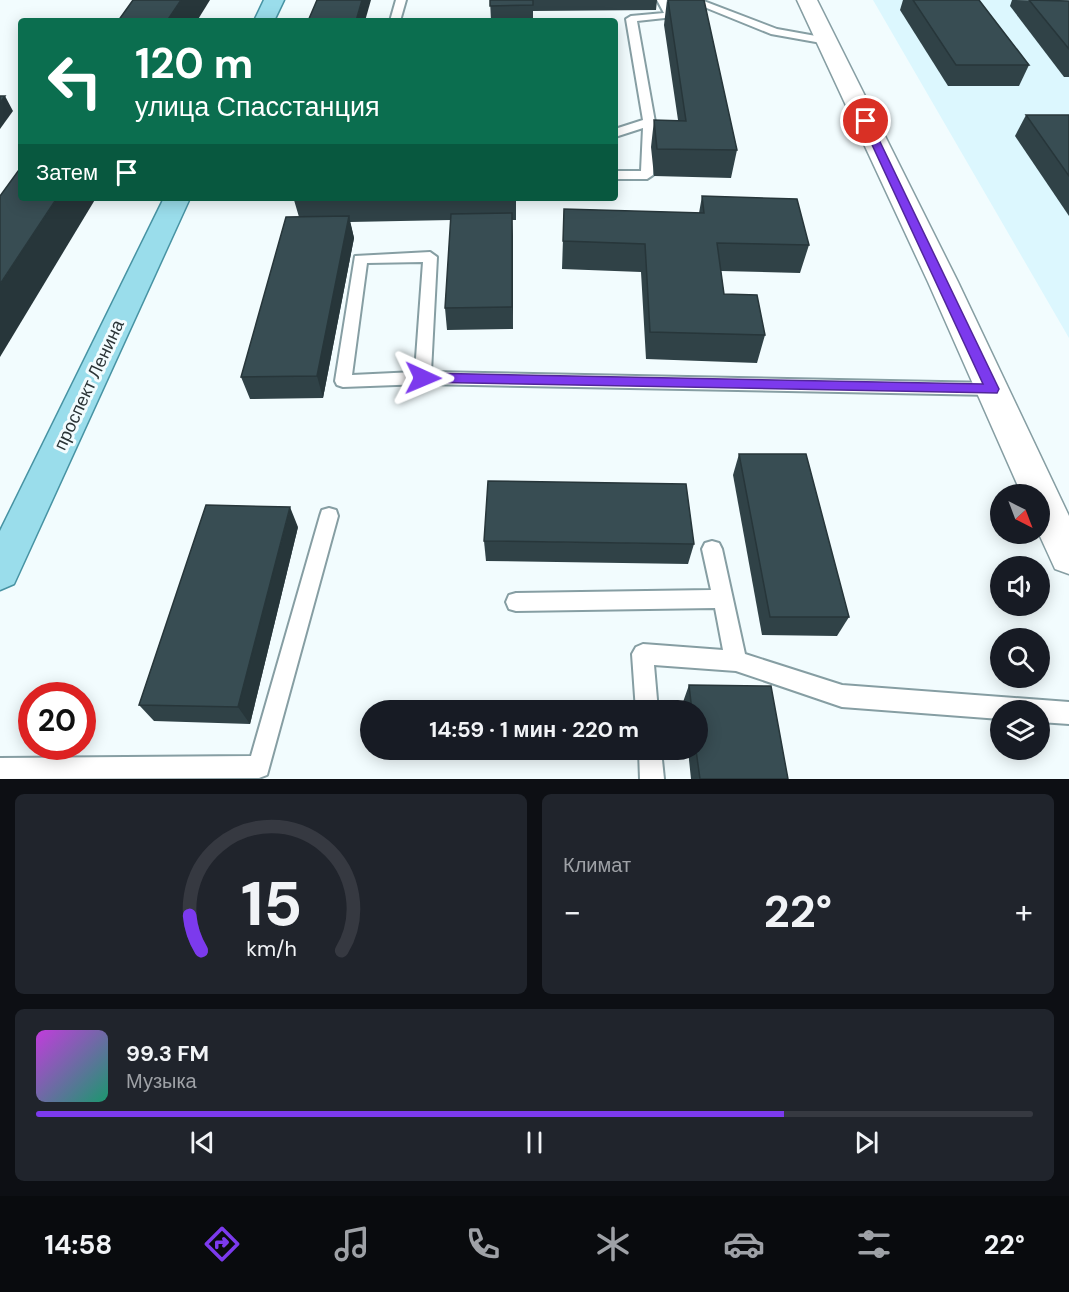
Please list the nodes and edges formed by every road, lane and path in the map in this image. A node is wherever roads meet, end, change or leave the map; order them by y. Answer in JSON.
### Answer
{"nodes":[{"id":1,"x":274,"y":0,"type":"edge"},
{"id":2,"x":400,"y":0,"type":"edge"},
{"id":3,"x":662,"y":0,"type":"edge"},
{"id":4,"x":692,"y":0,"type":"edge"},
{"id":5,"x":807,"y":0,"type":"edge"},
{"id":6,"x":265,"y":18,"type":"edge"},
{"id":7,"x":396,"y":18,"type":"edge"},
{"id":8,"x":827,"y":40,"type":"junction"},
{"id":9,"x":649,"y":122,"type":"junction"},
{"id":10,"x":618,"y":132,"type":"edge"},
{"id":11,"x":618,"y":175,"type":"edge"},
{"id":12,"x":176,"y":201,"type":"edge"},
{"id":13,"x":423,"y":378,"type":"junction"},
{"id":14,"x":992,"y":389,"type":"junction"},
{"id":15,"x":329,"y":516,"type":"dead end"},
{"id":16,"x":712,"y":549,"type":"dead end"},
{"id":17,"x":1069,"y":557,"type":"edge"},
{"id":18,"x":0,"y":572,"type":"edge"},
{"id":19,"x":723,"y":599,"type":"junction"},
{"id":20,"x":516,"y":602,"type":"dead end"},
{"id":21,"x":736,"y":661,"type":"junction"},
{"id":22,"x":646,"y":700,"type":"edge"},
{"id":23,"x":990,"y":707,"type":"edge"},
{"id":24,"x":1050,"y":712,"type":"edge"},
{"id":25,"x":1069,"y":713,"type":"edge"},
{"id":26,"x":651,"y":760,"type":"edge"},
{"id":27,"x":0,"y":768,"type":"edge"},
{"id":28,"x":652,"y":779,"type":"edge"}],
"edges":[{"from":1,"to":6,"type":"main road"},
{"from":2,"to":7,"type":"lane"},
{"from":3,"to":9,"type":"lane"},
{"from":4,"to":8,"type":"lane"},
{"from":5,"to":8,"type":"street"},
{"from":8,"to":14,"type":"street"},
{"from":9,"to":10,"type":"lane"},
{"from":9,"to":11,"type":"lane"},
{"from":12,"to":18,"type":"main road","name":"проспект Ленина"},
{"from":13,"to":13,"type":"lane"},
{"from":13,"to":14,"type":"lane"},
{"from":14,"to":17,"type":"street"},
{"from":15,"to":27,"type":"lane"},
{"from":16,"to":19,"type":"lane"},
{"from":19,"to":20,"type":"lane"},
{"from":19,"to":21,"type":"lane"},
{"from":21,"to":22,"type":"lane"},
{"from":21,"to":23,"type":"lane"},
{"from":24,"to":25,"type":"lane"},
{"from":26,"to":28,"type":"lane"}]}
